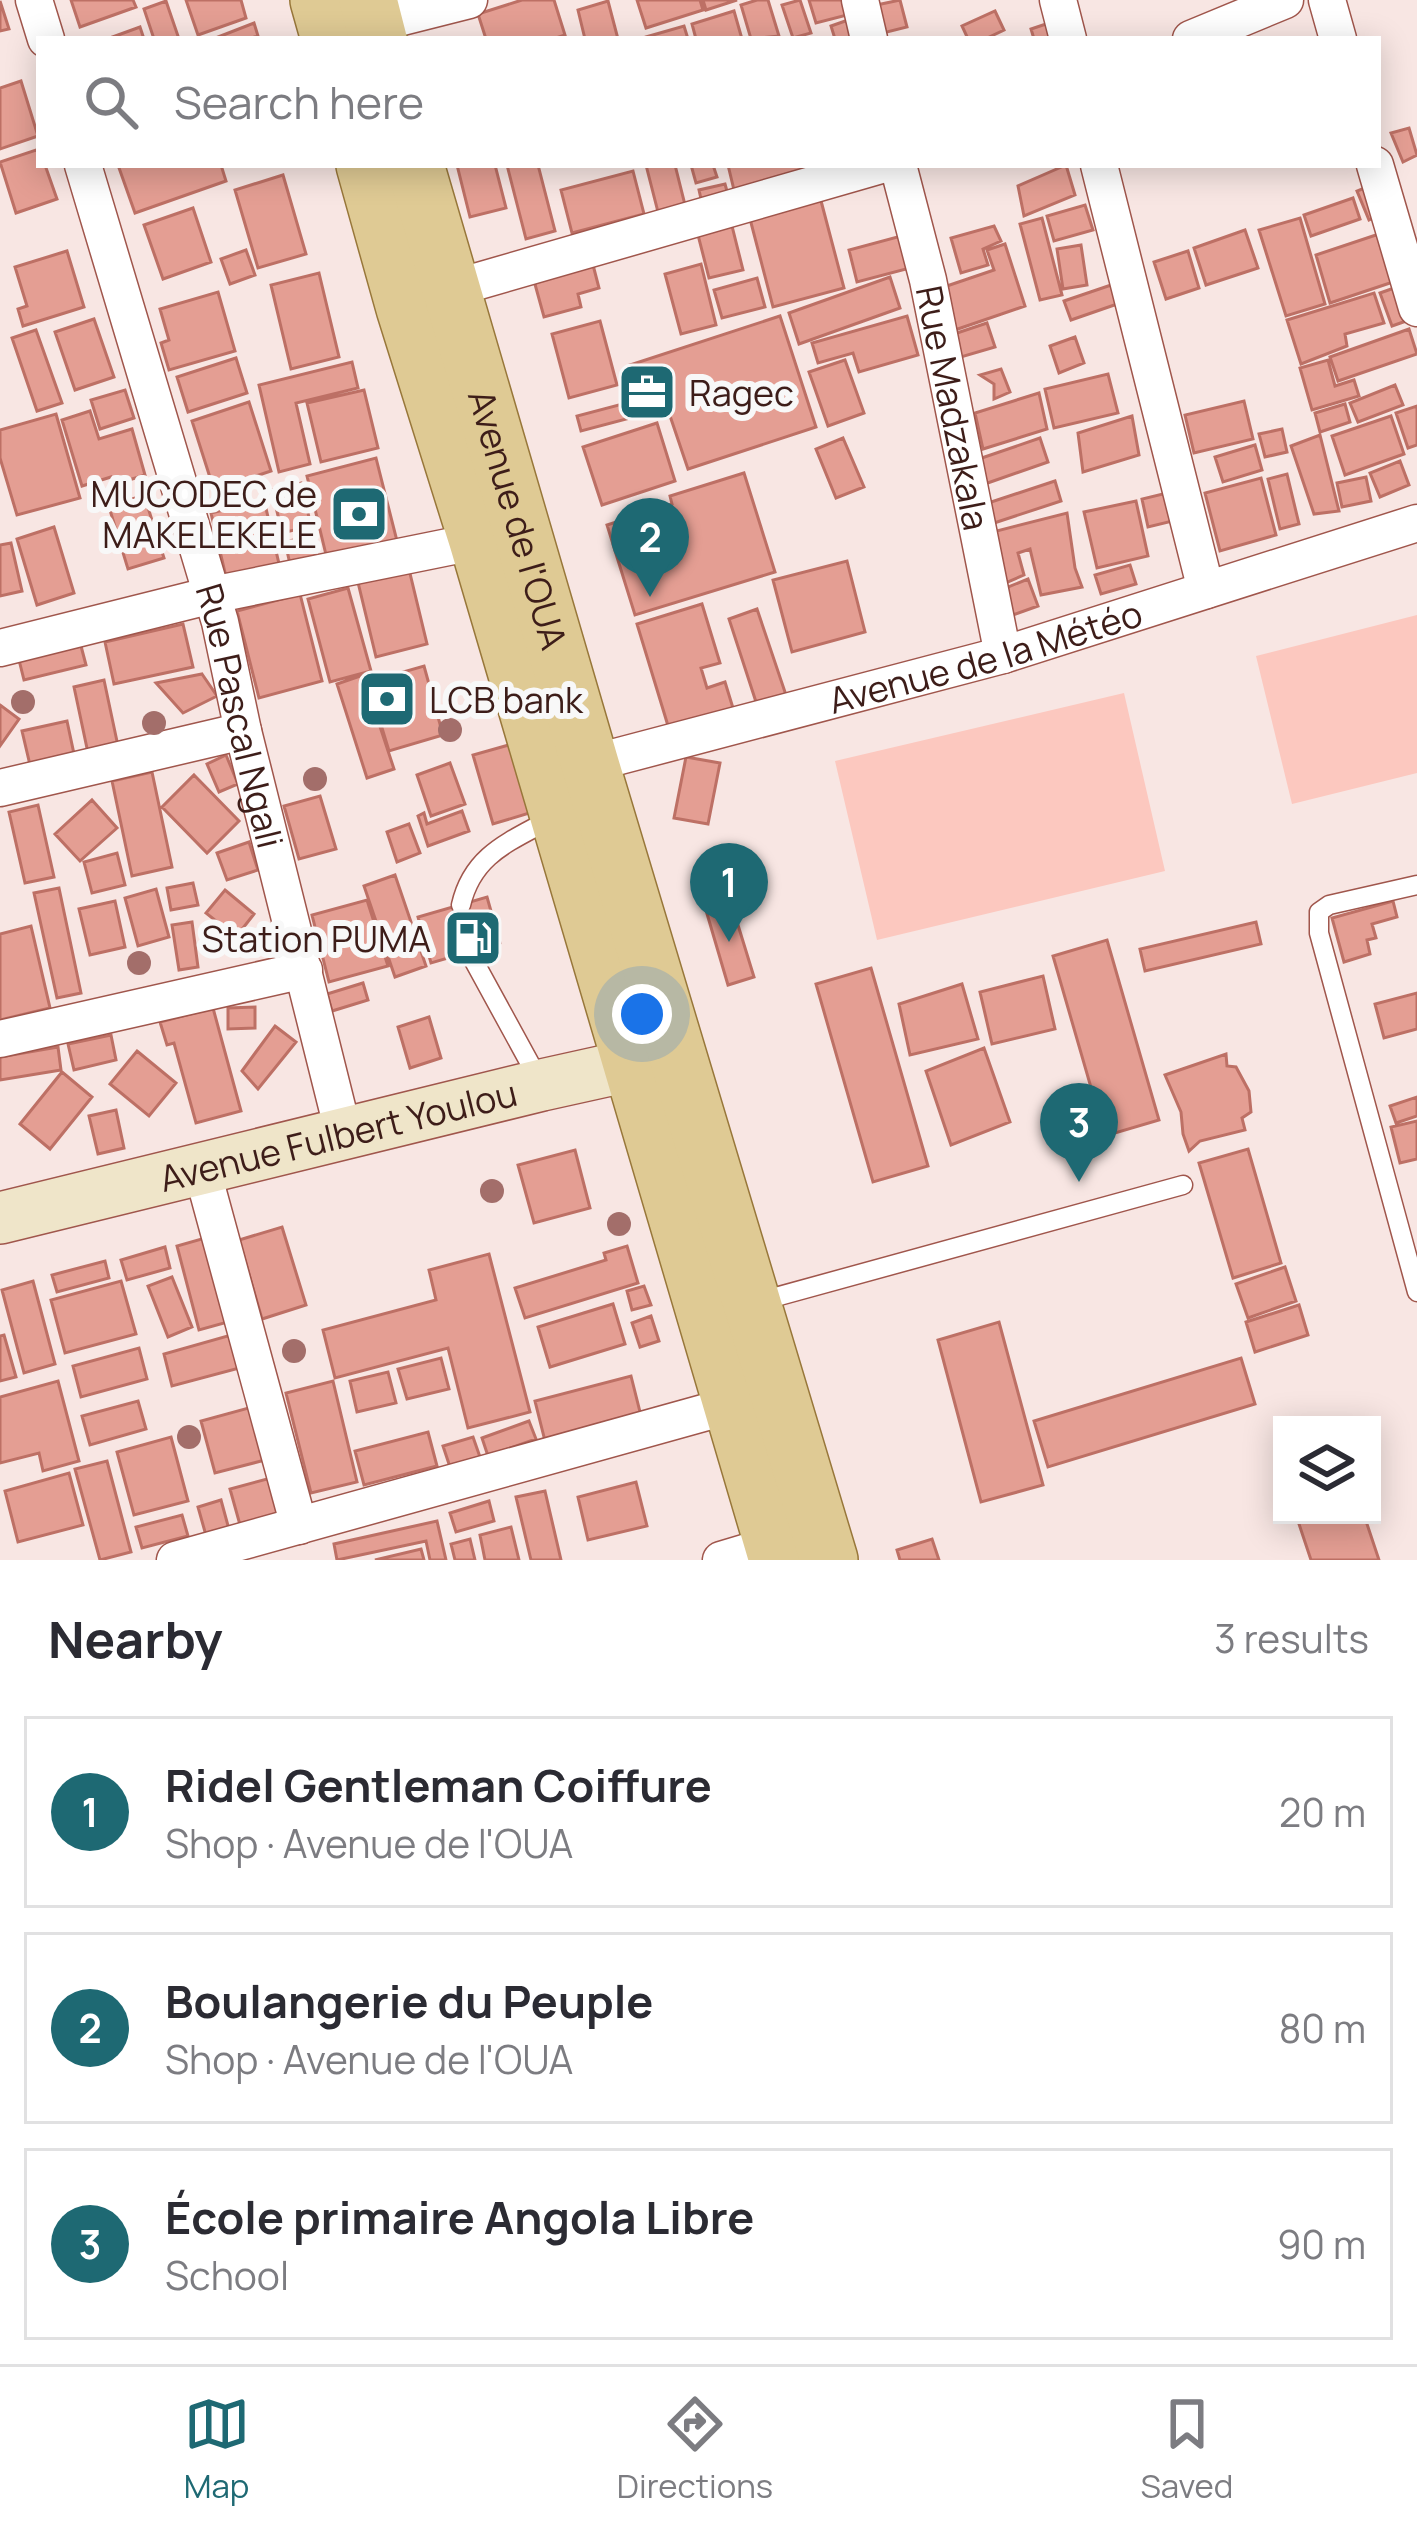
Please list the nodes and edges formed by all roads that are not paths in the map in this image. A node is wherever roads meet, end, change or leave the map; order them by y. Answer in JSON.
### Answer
{"nodes":[{"id":1,"x":34,"y":0,"type":"edge"},
{"id":2,"x":319,"y":0,"type":"edge"},
{"id":3,"x":470,"y":0,"type":"edge"},
{"id":4,"x":860,"y":0,"type":"edge"},
{"id":5,"x":1058,"y":0,"type":"edge"},
{"id":6,"x":1285,"y":0,"type":"edge"},
{"id":7,"x":1327,"y":0,"type":"edge"},
{"id":8,"x":363,"y":26,"type":"edge"},
{"id":9,"x":45,"y":36,"type":"edge"},
{"id":10,"x":868,"y":36,"type":"edge"},
{"id":11,"x":1067,"y":36,"type":"edge"},
{"id":12,"x":1198,"y":36,"type":"edge"},
{"id":13,"x":1337,"y":36,"type":"edge"},
{"id":14,"x":84,"y":168,"type":"edge"},
{"id":15,"x":366,"y":168,"type":"edge"},
{"id":16,"x":416,"y":168,"type":"edge"},
{"id":17,"x":871,"y":168,"type":"edge"},
{"id":18,"x":899,"y":168,"type":"edge"},
{"id":19,"x":1100,"y":168,"type":"edge"},
{"id":20,"x":1376,"y":168,"type":"edge"},
{"id":21,"x":451,"y":289,"type":"junction"},
{"id":22,"x":1417,"y":308,"type":"edge"},
{"id":23,"x":1417,"y":524,"type":"edge"},
{"id":24,"x":478,"y":541,"type":"junction"},
{"id":25,"x":1206,"y":590,"type":"junction"},
{"id":26,"x":212,"y":595,"type":"junction"},
{"id":27,"x":0,"y":648,"type":"edge"},
{"id":28,"x":1003,"y":655,"type":"junction"},
{"id":29,"x":243,"y":731,"type":"junction"},
{"id":30,"x":565,"y":784,"type":"junction"},
{"id":31,"x":0,"y":788,"type":"edge"},
{"id":32,"x":1417,"y":886,"type":"edge"},
{"id":33,"x":461,"y":905,"type":"dead end"},
{"id":34,"x":470,"y":952,"type":"dead end"},
{"id":35,"x":304,"y":970,"type":"junction"},
{"id":36,"x":0,"y":1039,"type":"edge"},
{"id":37,"x":657,"y":1060,"type":"junction"},
{"id":38,"x":542,"y":1085,"type":"junction"},
{"id":39,"x":344,"y":1135,"type":"junction"},
{"id":40,"x":202,"y":1171,"type":"junction"},
{"id":41,"x":1183,"y":1185,"type":"dead end"},
{"id":42,"x":0,"y":1218,"type":"edge"},
{"id":43,"x":1416,"y":1283,"type":"edge"},
{"id":44,"x":751,"y":1304,"type":"junction"},
{"id":45,"x":732,"y":1405,"type":"junction"},
{"id":46,"x":299,"y":1526,"type":"junction"},
{"id":47,"x":758,"y":1555,"type":"edge"},
{"id":48,"x":175,"y":1560,"type":"edge"},
{"id":49,"x":829,"y":1560,"type":"edge"}],
"edges":[{"from":1,"to":9,"type":"street"},
{"from":2,"to":8,"type":"main road"},
{"from":3,"to":8,"type":"street"},
{"from":4,"to":10,"type":"street"},
{"from":5,"to":11,"type":"street"},
{"from":6,"to":12,"type":"street"},
{"from":7,"to":13,"type":"street"},
{"from":14,"to":26,"type":"street","name":"Rue Pascal Ngali"},
{"from":15,"to":24,"type":"main road","name":"Avenue de l'OUA"},
{"from":16,"to":21,"type":"main road","name":"Avenue de l'OUA"},
{"from":17,"to":21,"type":"street"},
{"from":18,"to":28,"type":"street","name":"Rue Madzakala"},
{"from":19,"to":25,"type":"street"},
{"from":20,"to":22,"type":"street"},
{"from":21,"to":30,"type":"main road","name":"Avenue de l'OUA"},
{"from":23,"to":25,"type":"street","name":"Avenue de la Météo"},
{"from":24,"to":26,"type":"street"},
{"from":24,"to":30,"type":"main road","name":"Avenue de l'OUA"},
{"from":25,"to":28,"type":"street","name":"Avenue de la Météo"},
{"from":26,"to":27,"type":"street"},
{"from":26,"to":29,"type":"street","name":"Rue Pascal Ngali"},
{"from":28,"to":30,"type":"street","name":"Avenue de la Météo"},
{"from":29,"to":31,"type":"street"},
{"from":29,"to":35,"type":"street","name":"Rue Pascal Ngali"},
{"from":30,"to":33,"type":"lane"},
{"from":30,"to":37,"type":"main road","name":"Avenue de l'OUA"},
{"from":32,"to":43,"type":"lane"},
{"from":34,"to":38,"type":"lane"},
{"from":35,"to":36,"type":"street"},
{"from":35,"to":39,"type":"street","name":"Rue Pascal Ngali"},
{"from":37,"to":38,"type":"main road","name":"Avenue Fulbert Youlou"},
{"from":37,"to":44,"type":"main road","name":"Avenue de l'OUA"},
{"from":37,"to":45,"type":"main road","name":"Avenue de l'OUA"},
{"from":38,"to":39,"type":"main road","name":"Avenue Fulbert Youlou"},
{"from":39,"to":40,"type":"main road","name":"Avenue Fulbert Youlou"},
{"from":40,"to":42,"type":"main road","name":"Avenue Fulbert Youlou"},
{"from":40,"to":46,"type":"street"},
{"from":41,"to":44,"type":"lane"},
{"from":44,"to":49,"type":"main road","name":"Avenue de l'OUA"},
{"from":45,"to":46,"type":"street"},
{"from":45,"to":47,"type":"main road","name":"Avenue de l'OUA"},
{"from":46,"to":48,"type":"street"}]}
